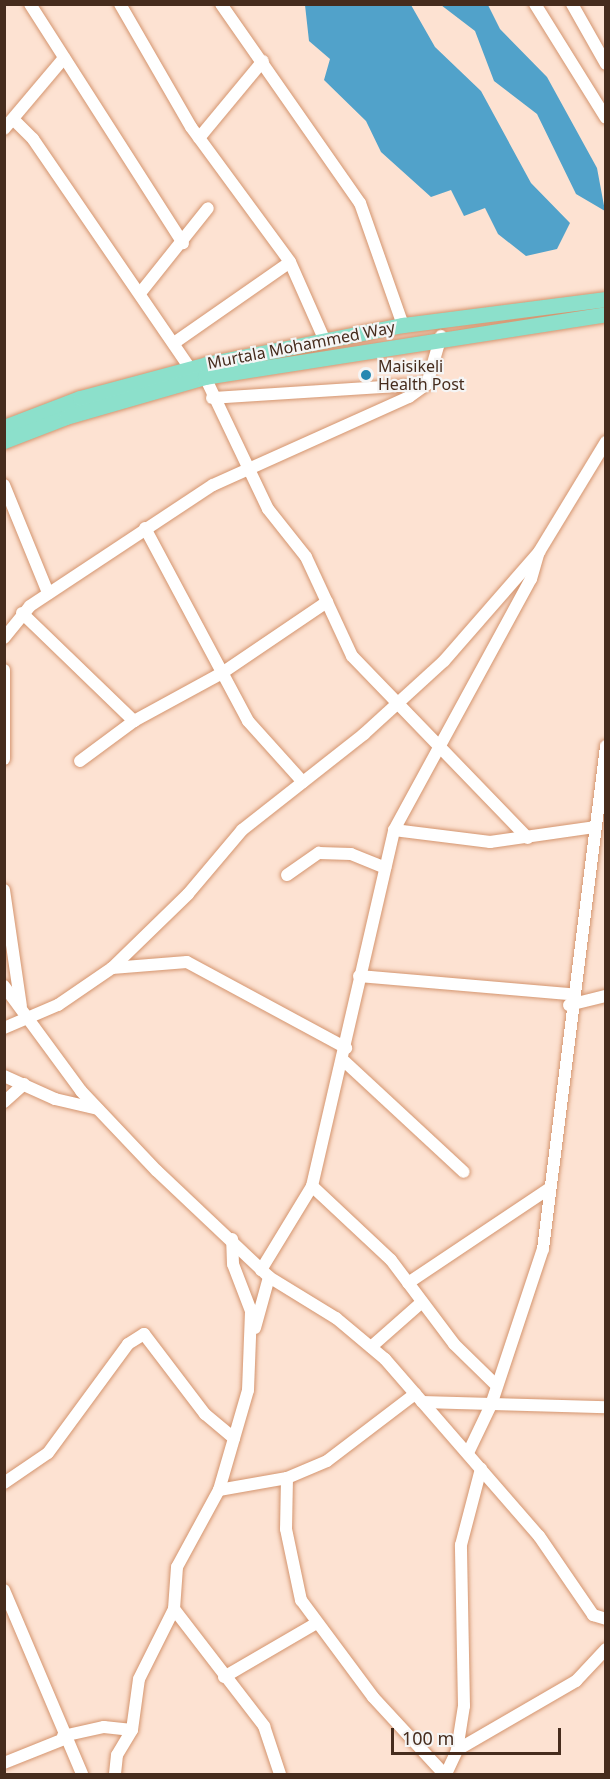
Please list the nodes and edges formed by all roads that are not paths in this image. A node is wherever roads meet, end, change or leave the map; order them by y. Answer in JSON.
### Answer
{"nodes":[{"id":1,"x":30,"y":4,"type":"edge"},
{"id":2,"x":120,"y":4,"type":"edge"},
{"id":3,"x":221,"y":4,"type":"edge"},
{"id":4,"x":535,"y":4,"type":"edge"},
{"id":5,"x":572,"y":4,"type":"edge"},
{"id":6,"x":64,"y":58,"type":"junction"},
{"id":7,"x":263,"y":61,"type":"junction"},
{"id":8,"x":606,"y":64,"type":"edge"},
{"id":9,"x":606,"y":118,"type":"edge"},
{"id":10,"x":14,"y":120,"type":"junction"},
{"id":11,"x":4,"y":129,"type":"edge"},
{"id":12,"x":199,"y":138,"type":"junction"},
{"id":13,"x":208,"y":208,"type":"dead end"},
{"id":14,"x":183,"y":243,"type":"junction"},
{"id":15,"x":290,"y":262,"type":"junction"},
{"id":16,"x":141,"y":292,"type":"junction"},
{"id":17,"x":606,"y":299,"type":"edge"},
{"id":18,"x":606,"y":314,"type":"edge"},
{"id":19,"x":403,"y":325,"type":"junction"},
{"id":20,"x":441,"y":336,"type":"junction"},
{"id":21,"x":325,"y":341,"type":"junction"},
{"id":22,"x":174,"y":343,"type":"junction"},
{"id":23,"x":190,"y":368,"type":"junction"},
{"id":24,"x":205,"y":377,"type":"junction"},
{"id":25,"x":427,"y":384,"type":"junction"},
{"id":26,"x":212,"y":398,"type":"junction"},
{"id":27,"x":4,"y":427,"type":"edge"},
{"id":28,"x":4,"y":441,"type":"edge"},
{"id":29,"x":606,"y":442,"type":"edge"},
{"id":30,"x":247,"y":470,"type":"junction"},
{"id":31,"x":4,"y":485,"type":"edge"},
{"id":32,"x":145,"y":528,"type":"junction"},
{"id":33,"x":539,"y":552,"type":"junction"},
{"id":34,"x":48,"y":592,"type":"junction"},
{"id":35,"x":327,"y":602,"type":"junction"},
{"id":36,"x":22,"y":614,"type":"junction"},
{"id":37,"x":4,"y":638,"type":"edge"},
{"id":38,"x":4,"y":670,"type":"edge"},
{"id":39,"x":222,"y":673,"type":"junction"},
{"id":40,"x":397,"y":705,"type":"junction"},
{"id":41,"x":5,"y":708,"type":"edge"},
{"id":42,"x":134,"y":721,"type":"junction"},
{"id":43,"x":606,"y":746,"type":"edge"},
{"id":44,"x":439,"y":750,"type":"junction"},
{"id":45,"x":4,"y":759,"type":"edge"},
{"id":46,"x":80,"y":761,"type":"dead end"},
{"id":47,"x":303,"y":782,"type":"junction"},
{"id":48,"x":596,"y":827,"type":"junction"},
{"id":49,"x":394,"y":830,"type":"junction"},
{"id":50,"x":528,"y":838,"type":"junction"},
{"id":51,"x":385,"y":868,"type":"junction"},
{"id":52,"x":286,"y":874,"type":"dead end"},
{"id":53,"x":4,"y":890,"type":"edge"},
{"id":54,"x":112,"y":969,"type":"junction"},
{"id":55,"x":358,"y":976,"type":"junction"},
{"id":56,"x":4,"y":986,"type":"edge"},
{"id":57,"x":606,"y":996,"type":"edge"},
{"id":58,"x":570,"y":999,"type":"junction"},
{"id":59,"x":24,"y":1014,"type":"junction"},
{"id":60,"x":4,"y":1028,"type":"edge"},
{"id":61,"x":346,"y":1048,"type":"junction"},
{"id":62,"x":344,"y":1061,"type":"junction"},
{"id":63,"x":4,"y":1076,"type":"edge"},
{"id":64,"x":24,"y":1084,"type":"junction"},
{"id":65,"x":4,"y":1102,"type":"edge"},
{"id":66,"x":98,"y":1109,"type":"junction"},
{"id":67,"x":464,"y":1172,"type":"dead end"},
{"id":68,"x":312,"y":1186,"type":"junction"},
{"id":69,"x":550,"y":1188,"type":"junction"},
{"id":70,"x":232,"y":1239,"type":"junction"},
{"id":71,"x":265,"y":1273,"type":"junction"},
{"id":72,"x":408,"y":1283,"type":"junction"},
{"id":73,"x":422,"y":1302,"type":"junction"},
{"id":74,"x":252,"y":1337,"type":"junction"},
{"id":75,"x":371,"y":1347,"type":"junction"},
{"id":76,"x":496,"y":1385,"type":"junction"},
{"id":77,"x":418,"y":1398,"type":"junction"},
{"id":78,"x":491,"y":1405,"type":"junction"},
{"id":79,"x":606,"y":1407,"type":"edge"},
{"id":80,"x":234,"y":1438,"type":"junction"},
{"id":81,"x":468,"y":1453,"type":"junction"},
{"id":82,"x":481,"y":1469,"type":"junction"},
{"id":83,"x":287,"y":1478,"type":"junction"},
{"id":84,"x":4,"y":1483,"type":"edge"},
{"id":85,"x":219,"y":1490,"type":"junction"},
{"id":86,"x":4,"y":1590,"type":"edge"},
{"id":87,"x":174,"y":1609,"type":"junction"},
{"id":88,"x":606,"y":1619,"type":"edge"},
{"id":89,"x":315,"y":1624,"type":"junction"},
{"id":90,"x":606,"y":1649,"type":"edge"},
{"id":91,"x":224,"y":1677,"type":"junction"},
{"id":92,"x":132,"y":1730,"type":"junction"},
{"id":93,"x":63,"y":1737,"type":"junction"},
{"id":94,"x":457,"y":1750,"type":"junction"},
{"id":95,"x":4,"y":1762,"type":"edge"},
{"id":96,"x":440,"y":1773,"type":"edge"},
{"id":97,"x":82,"y":1774,"type":"edge"},
{"id":98,"x":115,"y":1774,"type":"edge"},
{"id":99,"x":280,"y":1774,"type":"edge"}],
"edges":[{"from":1,"to":6,"type":"street"},
{"from":2,"to":12,"type":"street"},
{"from":3,"to":7,"type":"street"},
{"from":4,"to":9,"type":"street"},
{"from":5,"to":8,"type":"street"},
{"from":6,"to":10,"type":"street"},
{"from":6,"to":14,"type":"street"},
{"from":7,"to":12,"type":"street"},
{"from":7,"to":19,"type":"street"},
{"from":10,"to":11,"type":"street"},
{"from":10,"to":16,"type":"street"},
{"from":12,"to":15,"type":"street"},
{"from":13,"to":14,"type":"street"},
{"from":14,"to":16,"type":"street"},
{"from":15,"to":21,"type":"street"},
{"from":15,"to":22,"type":"street"},
{"from":16,"to":22,"type":"street"},
{"from":17,"to":19,"type":"main road","name":"Murtala Mohammed Way"},
{"from":18,"to":20,"type":"main road","name":"Murtala Mohammed Way"},
{"from":19,"to":21,"type":"main road","name":"Murtala Mohammed Way"},
{"from":20,"to":24,"type":"main road","name":"Murtala Mohammed Way"},
{"from":20,"to":25,"type":"street"},
{"from":21,"to":23,"type":"main road","name":"Murtala Mohammed Way"},
{"from":22,"to":23,"type":"street"},
{"from":23,"to":27,"type":"main road","name":"Murtala Mohammed Way"},
{"from":24,"to":26,"type":"street"},
{"from":24,"to":28,"type":"main road","name":"Murtala Mohammed Way"},
{"from":25,"to":26,"type":"street"},
{"from":25,"to":30,"type":"street"},
{"from":26,"to":30,"type":"street"},
{"from":29,"to":33,"type":"street"},
{"from":30,"to":32,"type":"street"},
{"from":30,"to":35,"type":"street"},
{"from":31,"to":34,"type":"street"},
{"from":32,"to":34,"type":"street"},
{"from":32,"to":39,"type":"street"},
{"from":33,"to":40,"type":"street"},
{"from":33,"to":44,"type":"street"},
{"from":34,"to":36,"type":"street"},
{"from":35,"to":39,"type":"street"},
{"from":35,"to":40,"type":"street"},
{"from":36,"to":37,"type":"street"},
{"from":36,"to":42,"type":"street"},
{"from":38,"to":41,"type":"street"},
{"from":39,"to":42,"type":"street"},
{"from":39,"to":47,"type":"street"},
{"from":40,"to":44,"type":"street"},
{"from":40,"to":47,"type":"street"},
{"from":41,"to":45,"type":"street"},
{"from":42,"to":46,"type":"street"},
{"from":43,"to":48,"type":"street"},
{"from":44,"to":49,"type":"street"},
{"from":44,"to":50,"type":"street"},
{"from":47,"to":54,"type":"street"},
{"from":48,"to":50,"type":"street"},
{"from":48,"to":58,"type":"street"},
{"from":49,"to":50,"type":"street"},
{"from":49,"to":51,"type":"street"},
{"from":51,"to":52,"type":"street"},
{"from":51,"to":55,"type":"street"},
{"from":53,"to":59,"type":"street"},
{"from":54,"to":59,"type":"street"},
{"from":54,"to":61,"type":"street"},
{"from":55,"to":58,"type":"street"},
{"from":55,"to":61,"type":"street"},
{"from":56,"to":59,"type":"street"},
{"from":57,"to":58,"type":"street"},
{"from":58,"to":69,"type":"street"},
{"from":59,"to":60,"type":"street"},
{"from":59,"to":66,"type":"street"},
{"from":61,"to":62,"type":"street"},
{"from":62,"to":67,"type":"street"},
{"from":62,"to":68,"type":"street"},
{"from":63,"to":64,"type":"street"},
{"from":64,"to":65,"type":"street"},
{"from":64,"to":66,"type":"street"},
{"from":66,"to":70,"type":"street"},
{"from":68,"to":71,"type":"street"},
{"from":68,"to":72,"type":"street"},
{"from":69,"to":72,"type":"street"},
{"from":69,"to":76,"type":"street"},
{"from":70,"to":71,"type":"street"},
{"from":70,"to":74,"type":"street"},
{"from":71,"to":74,"type":"street"},
{"from":71,"to":75,"type":"street"},
{"from":72,"to":73,"type":"street"},
{"from":73,"to":75,"type":"street"},
{"from":73,"to":76,"type":"street"},
{"from":74,"to":80,"type":"street"},
{"from":75,"to":77,"type":"street"},
{"from":76,"to":78,"type":"street"},
{"from":77,"to":78,"type":"street"},
{"from":77,"to":81,"type":"street"},
{"from":77,"to":83,"type":"street"},
{"from":78,"to":79,"type":"street"},
{"from":78,"to":81,"type":"street"},
{"from":80,"to":84,"type":"street"},
{"from":80,"to":85,"type":"street"},
{"from":81,"to":82,"type":"street"},
{"from":82,"to":88,"type":"street"},
{"from":82,"to":94,"type":"street"},
{"from":83,"to":85,"type":"street"},
{"from":83,"to":89,"type":"street"},
{"from":85,"to":87,"type":"street"},
{"from":86,"to":93,"type":"street"},
{"from":87,"to":91,"type":"street"},
{"from":87,"to":92,"type":"street"},
{"from":89,"to":91,"type":"street"},
{"from":89,"to":96,"type":"street"},
{"from":90,"to":94,"type":"street"},
{"from":91,"to":99,"type":"street"},
{"from":92,"to":93,"type":"street"},
{"from":92,"to":98,"type":"street"},
{"from":93,"to":95,"type":"street"},
{"from":93,"to":97,"type":"street"},
{"from":94,"to":96,"type":"street"}]}
